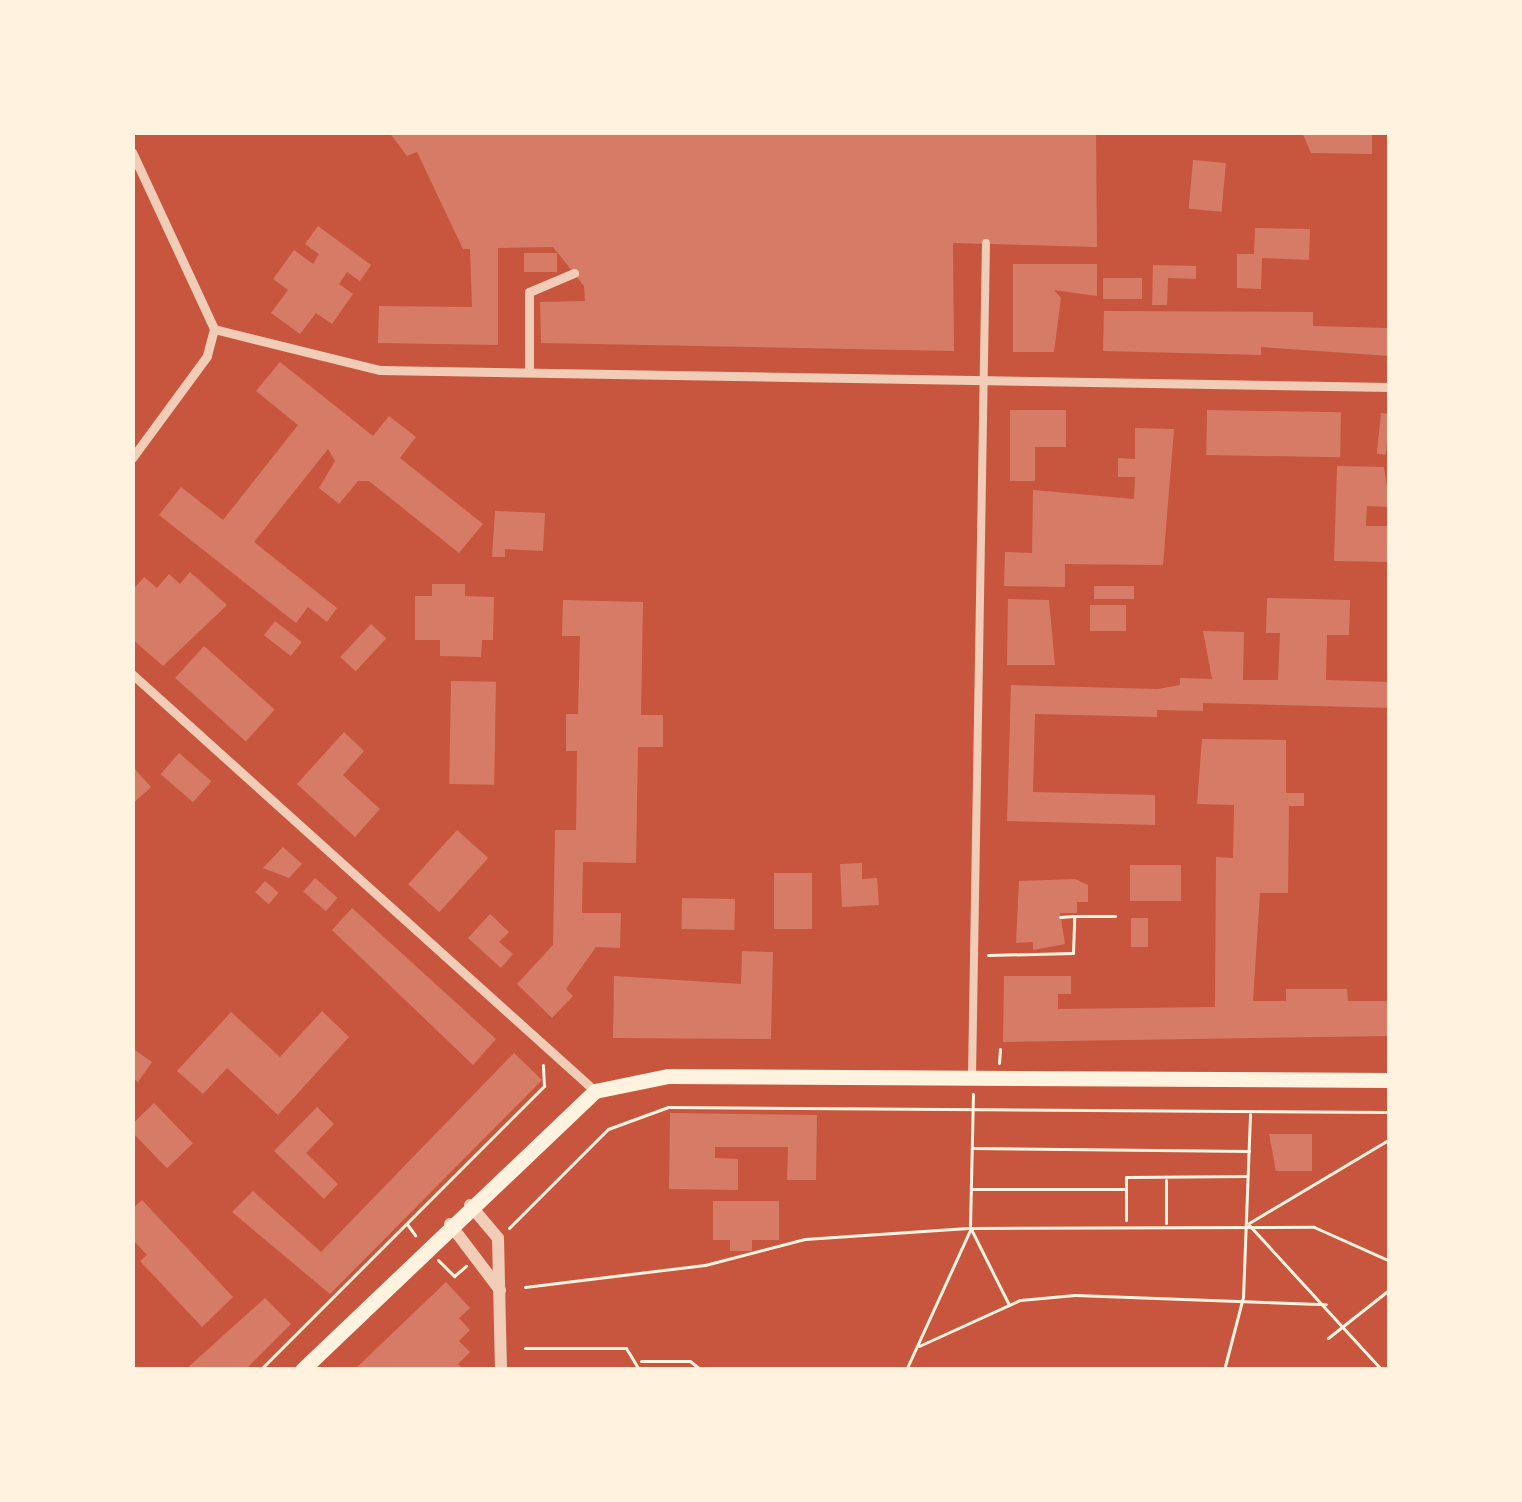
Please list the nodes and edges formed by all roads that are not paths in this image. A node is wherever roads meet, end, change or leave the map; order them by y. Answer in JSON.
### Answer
{"nodes":[{"id":1,"x":132,"y":152,"type":"edge"},
{"id":2,"x":986,"y":243,"type":"dead end"},
{"id":3,"x":574,"y":273,"type":"dead end"},
{"id":4,"x":214,"y":329,"type":"junction"},
{"id":5,"x":530,"y":372,"type":"junction"},
{"id":6,"x":984,"y":380,"type":"junction"},
{"id":7,"x":1390,"y":387,"type":"edge"},
{"id":8,"x":132,"y":458,"type":"edge"},
{"id":9,"x":132,"y":674,"type":"edge"},
{"id":10,"x":972,"y":1078,"type":"junction"},
{"id":11,"x":1390,"y":1080,"type":"edge"},
{"id":12,"x":595,"y":1091,"type":"junction"},
{"id":13,"x":470,"y":1205,"type":"junction"},
{"id":14,"x":450,"y":1225,"type":"junction"},
{"id":15,"x":500,"y":1291,"type":"junction"},
{"id":16,"x":302,"y":1370,"type":"edge"},
{"id":17,"x":501,"y":1370,"type":"edge"}],
"edges":[{"from":1,"to":4,"type":"street"},
{"from":2,"to":6,"type":"street"},
{"from":3,"to":5,"type":"street"},
{"from":4,"to":5,"type":"street"},
{"from":4,"to":8,"type":"street"},
{"from":5,"to":6,"type":"street"},
{"from":6,"to":7,"type":"street"},
{"from":6,"to":10,"type":"street"},
{"from":9,"to":12,"type":"street"},
{"from":10,"to":11,"type":"main road"},
{"from":10,"to":12,"type":"main road"},
{"from":12,"to":13,"type":"main road"},
{"from":13,"to":14,"type":"main road"},
{"from":13,"to":15,"type":"street"},
{"from":14,"to":15,"type":"street"},
{"from":14,"to":16,"type":"main road"},
{"from":15,"to":17,"type":"street"}]}
